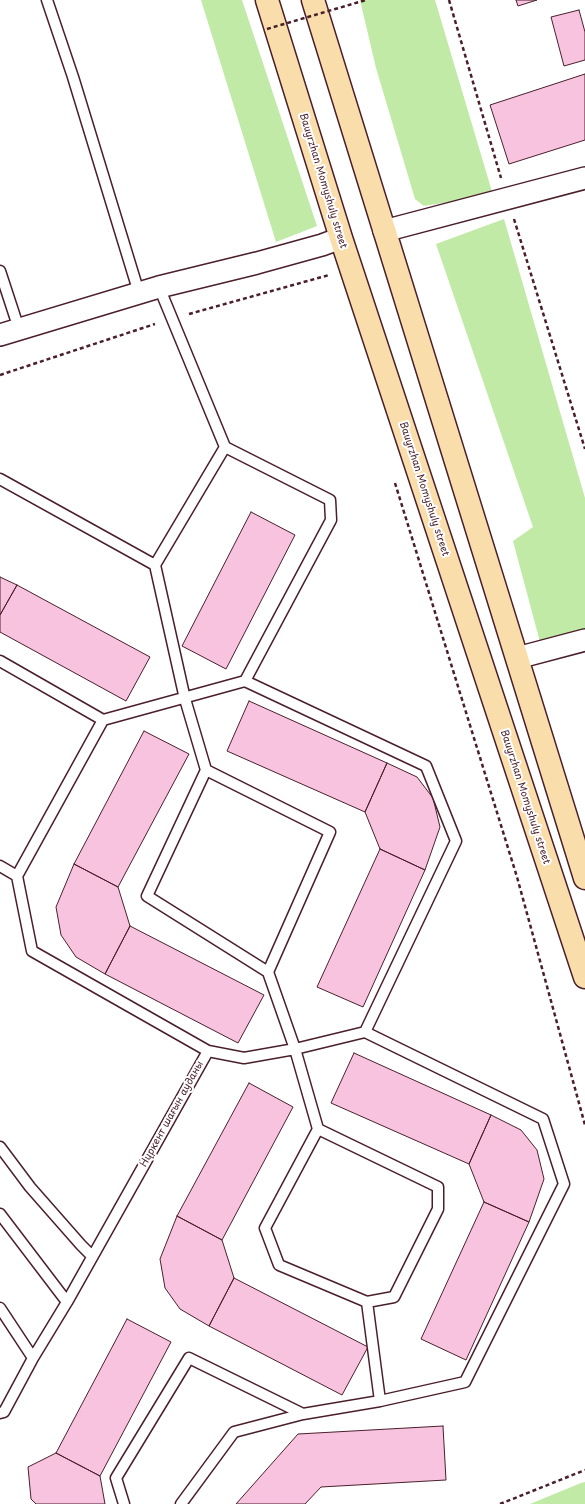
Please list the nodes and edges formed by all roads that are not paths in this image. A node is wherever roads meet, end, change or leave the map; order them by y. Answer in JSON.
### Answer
{"nodes":[{"id":1,"x":47,"y":0,"type":"edge"},
{"id":2,"x":267,"y":0,"type":"edge"},
{"id":3,"x":315,"y":7,"type":"edge"},
{"id":4,"x":585,"y":178,"type":"edge"},
{"id":5,"x":384,"y":231,"type":"junction"},
{"id":6,"x":331,"y":241,"type":"junction"},
{"id":7,"x":0,"y":271,"type":"edge"},
{"id":8,"x":159,"y":287,"type":"junction"},
{"id":9,"x":139,"y":293,"type":"junction"},
{"id":10,"x":10,"y":332,"type":"edge"},
{"id":11,"x":225,"y":447,"type":"junction"},
{"id":12,"x":0,"y":479,"type":"edge"},
{"id":13,"x":155,"y":565,"type":"junction"},
{"id":14,"x":585,"y":640,"type":"edge"},
{"id":15,"x":517,"y":658,"type":"junction"},
{"id":16,"x":0,"y":661,"type":"edge"},
{"id":17,"x":245,"y":681,"type":"junction"},
{"id":18,"x":186,"y":698,"type":"junction"},
{"id":19,"x":103,"y":720,"type":"junction"},
{"id":20,"x":206,"y":770,"type":"junction"},
{"id":21,"x":0,"y":866,"type":"edge"},
{"id":22,"x":17,"y":876,"type":"junction"},
{"id":23,"x":585,"y":878,"type":"edge"},
{"id":24,"x":268,"y":972,"type":"junction"},
{"id":25,"x":585,"y":977,"type":"edge"},
{"id":26,"x":365,"y":1032,"type":"junction"},
{"id":27,"x":295,"y":1049,"type":"junction"},
{"id":28,"x":208,"y":1051,"type":"junction"},
{"id":29,"x":318,"y":1129,"type":"junction"},
{"id":30,"x":0,"y":1146,"type":"edge"},
{"id":31,"x":0,"y":1214,"type":"edge"},
{"id":32,"x":92,"y":1256,"type":"junction"},
{"id":33,"x":67,"y":1302,"type":"junction"},
{"id":34,"x":368,"y":1302,"type":"junction"},
{"id":35,"x":0,"y":1308,"type":"edge"},
{"id":36,"x":32,"y":1358,"type":"junction"},
{"id":37,"x":380,"y":1401,"type":"junction"},
{"id":38,"x":0,"y":1413,"type":"edge"},
{"id":39,"x":303,"y":1414,"type":"junction"},
{"id":40,"x":124,"y":1504,"type":"edge"},
{"id":41,"x":181,"y":1504,"type":"edge"}],
"edges":[{"from":1,"to":9,"type":"lane"},
{"from":2,"to":6,"type":"main road","name":"Bauyrzhan Momyshuly street"},
{"from":3,"to":5,"type":"main road"},
{"from":4,"to":5,"type":"street"},
{"from":5,"to":15,"type":"main road"},
{"from":6,"to":8,"type":"street"},
{"from":6,"to":25,"type":"main road","name":"Bauyrzhan Momyshuly street"},
{"from":7,"to":10,"type":"lane"},
{"from":8,"to":9,"type":"street"},
{"from":8,"to":11,"type":"lane"},
{"from":9,"to":10,"type":"street"},
{"from":11,"to":13,"type":"lane"},
{"from":11,"to":17,"type":"lane"},
{"from":12,"to":13,"type":"lane"},
{"from":13,"to":18,"type":"lane"},
{"from":14,"to":15,"type":"street"},
{"from":15,"to":23,"type":"main road"},
{"from":16,"to":19,"type":"lane"},
{"from":17,"to":18,"type":"lane"},
{"from":17,"to":26,"type":"lane"},
{"from":18,"to":19,"type":"lane"},
{"from":18,"to":20,"type":"lane"},
{"from":19,"to":22,"type":"lane"},
{"from":20,"to":24,"type":"lane"},
{"from":20,"to":24,"type":"lane"},
{"from":21,"to":22,"type":"lane"},
{"from":22,"to":28,"type":"lane","name":"Нүркент шағын ауданы"},
{"from":24,"to":27,"type":"lane"},
{"from":26,"to":27,"type":"lane"},
{"from":26,"to":37,"type":"lane"},
{"from":27,"to":28,"type":"lane"},
{"from":27,"to":29,"type":"lane"},
{"from":28,"to":32,"type":"lane","name":"Нүркент шағын ауданы"},
{"from":29,"to":34,"type":"lane"},
{"from":29,"to":34,"type":"lane"},
{"from":30,"to":32,"type":"lane"},
{"from":31,"to":33,"type":"lane"},
{"from":32,"to":33,"type":"lane","name":"Нүркент шағын ауданы"},
{"from":33,"to":36,"type":"lane","name":"Нүркент шағын ауданы"},
{"from":34,"to":37,"type":"lane"},
{"from":35,"to":36,"type":"lane"},
{"from":36,"to":38,"type":"lane","name":"Нүркент шағын ауданы"},
{"from":37,"to":39,"type":"lane"},
{"from":39,"to":40,"type":"lane"},
{"from":39,"to":41,"type":"lane"}]}
